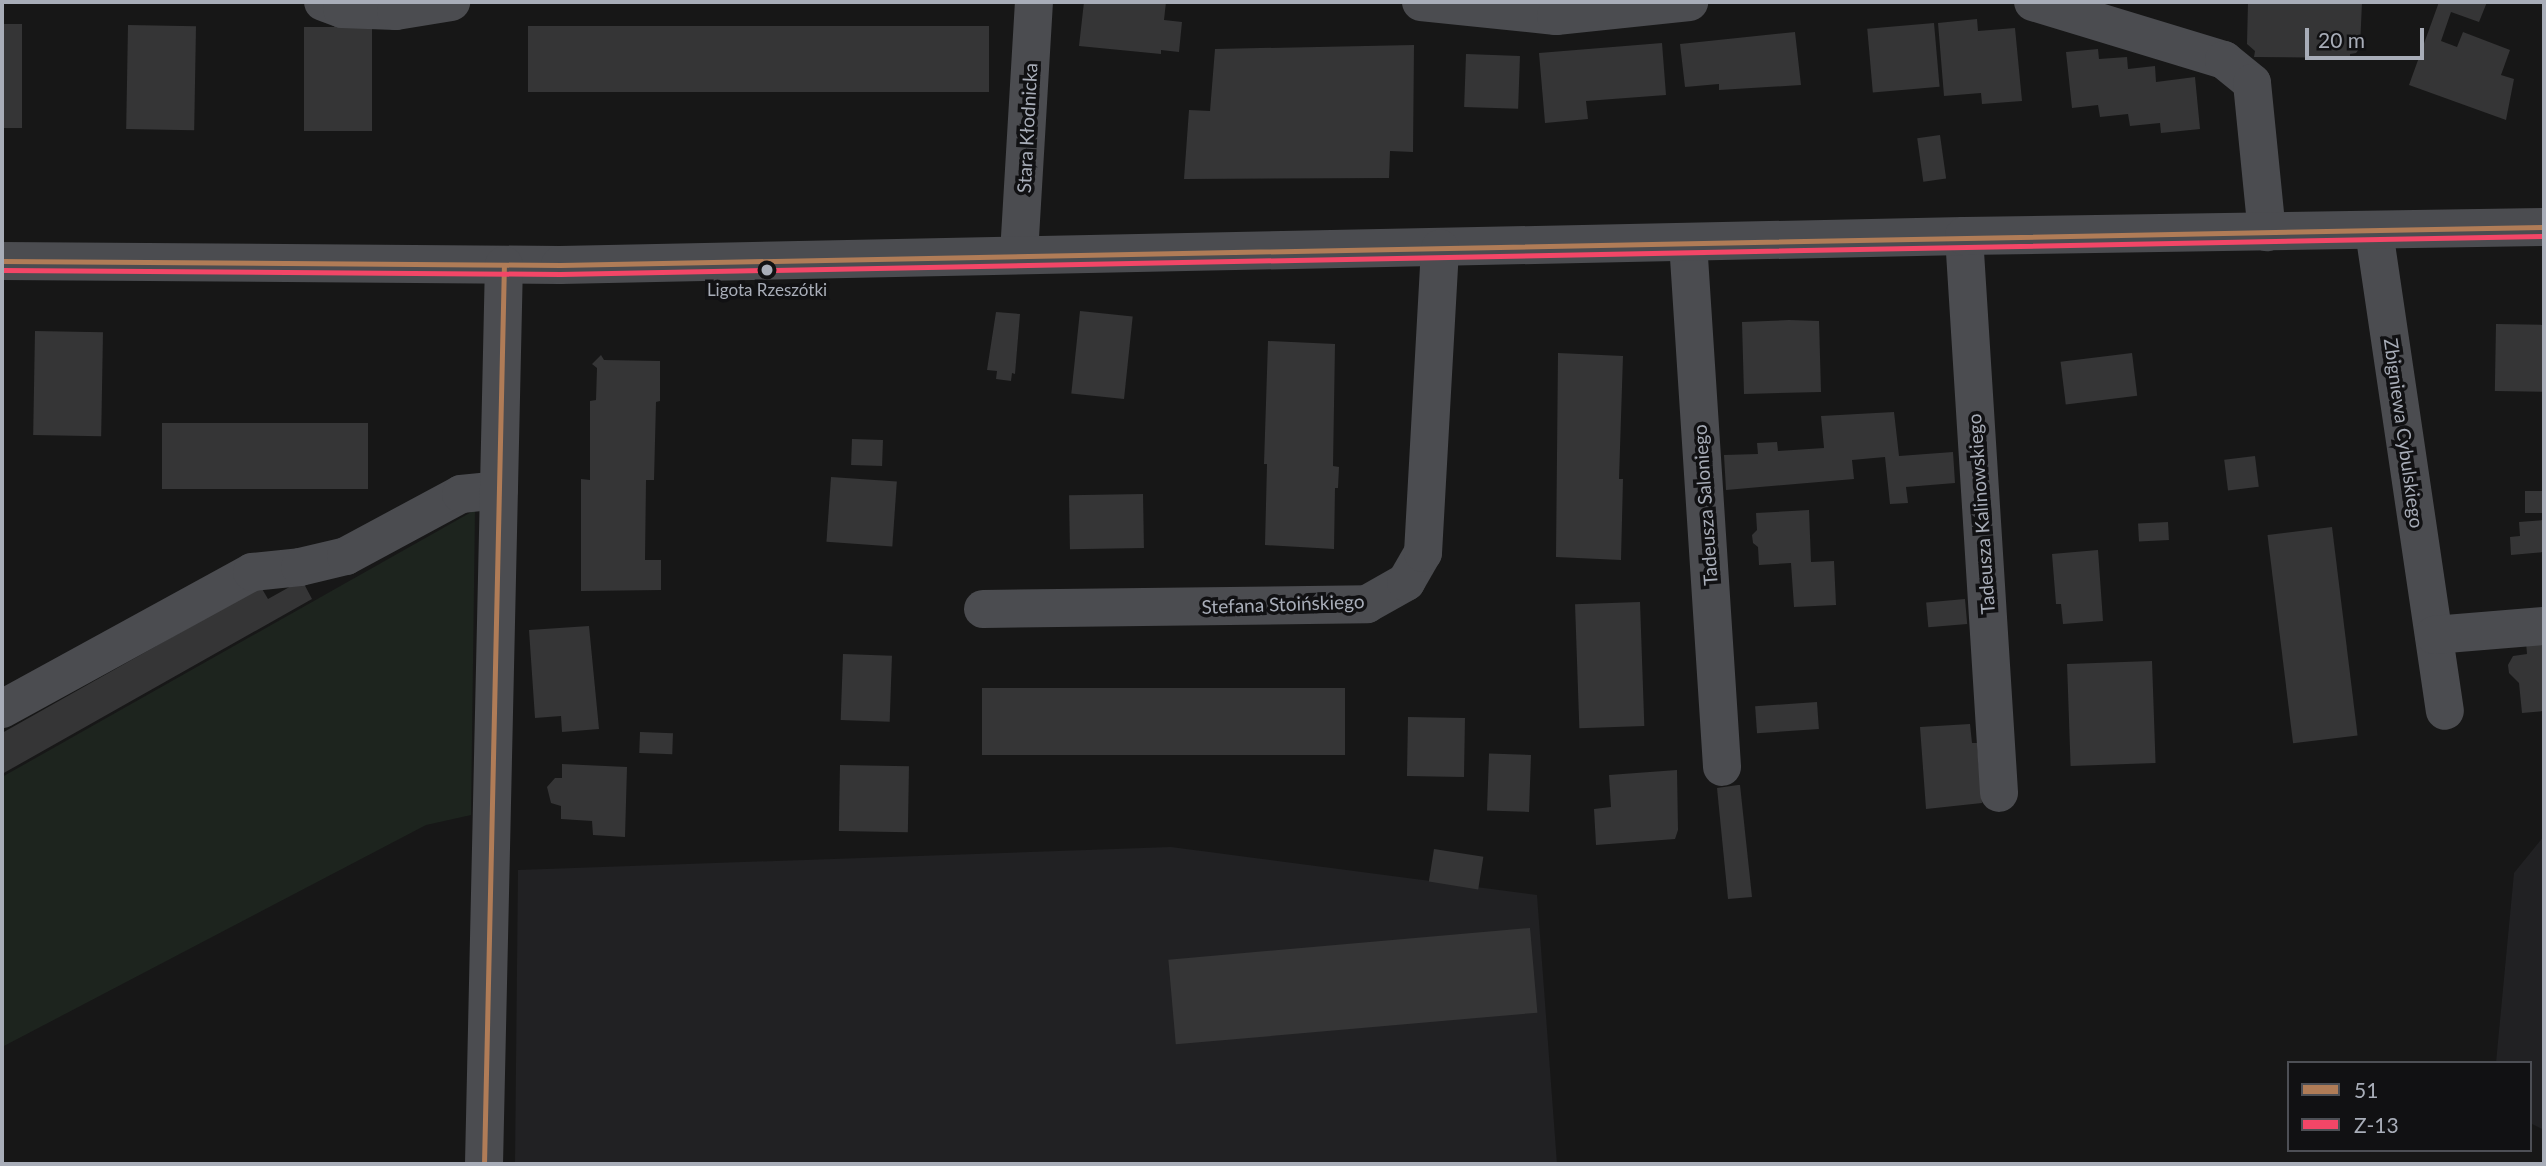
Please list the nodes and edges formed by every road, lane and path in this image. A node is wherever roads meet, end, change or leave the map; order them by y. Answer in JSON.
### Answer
{"nodes":[{"id":1,"x":323,"y":2,"type":"edge"},
{"id":2,"x":451,"y":2,"type":"edge"},
{"id":3,"x":1034,"y":2,"type":"edge"},
{"id":4,"x":1421,"y":2,"type":"edge"},
{"id":5,"x":1689,"y":2,"type":"edge"},
{"id":6,"x":2033,"y":2,"type":"edge"},
{"id":7,"x":2544,"y":227,"type":"edge"},
{"id":8,"x":2374,"y":231,"type":"junction"},
{"id":9,"x":2267,"y":232,"type":"junction"},
{"id":10,"x":1964,"y":236,"type":"junction"},
{"id":11,"x":1688,"y":242,"type":"junction"},
{"id":12,"x":1440,"y":248,"type":"junction"},
{"id":13,"x":1019,"y":254,"type":"junction"},
{"id":14,"x":2,"y":261,"type":"edge"},
{"id":15,"x":504,"y":265,"type":"junction"},
{"id":16,"x":499,"y":490,"type":"junction"},
{"id":17,"x":984,"y":609,"type":"dead end"},
{"id":18,"x":2544,"y":626,"type":"edge"},
{"id":19,"x":2434,"y":635,"type":"junction"},
{"id":20,"x":2,"y":709,"type":"edge"},
{"id":21,"x":2445,"y":711,"type":"dead end"},
{"id":22,"x":1722,"y":767,"type":"dead end"},
{"id":23,"x":1999,"y":793,"type":"dead end"},
{"id":24,"x":484,"y":1164,"type":"edge"}],
"edges":[{"from":1,"to":2,"type":"street"},
{"from":3,"to":13,"type":"street","name":"Stara Kłodnicka"},
{"from":4,"to":5,"type":"street"},
{"from":6,"to":9,"type":"street"},
{"from":7,"to":8,"type":"street"},
{"from":8,"to":9,"type":"street"},
{"from":8,"to":19,"type":"street","name":"Zbigniewa Cybulskiego"},
{"from":9,"to":10,"type":"street"},
{"from":10,"to":11,"type":"street"},
{"from":10,"to":23,"type":"street","name":"Tadeusza Kalinowskiego"},
{"from":11,"to":12,"type":"street"},
{"from":11,"to":22,"type":"street","name":"Tadeusza Saloniego"},
{"from":12,"to":13,"type":"street"},
{"from":12,"to":17,"type":"street","name":"Stefana Stoińskiego"},
{"from":13,"to":15,"type":"street"},
{"from":14,"to":15,"type":"street"},
{"from":15,"to":16,"type":"street"},
{"from":16,"to":20,"type":"street"},
{"from":16,"to":24,"type":"street"},
{"from":18,"to":19,"type":"street"},
{"from":19,"to":21,"type":"street","name":"Zbigniewa Cybulskiego"}]}
